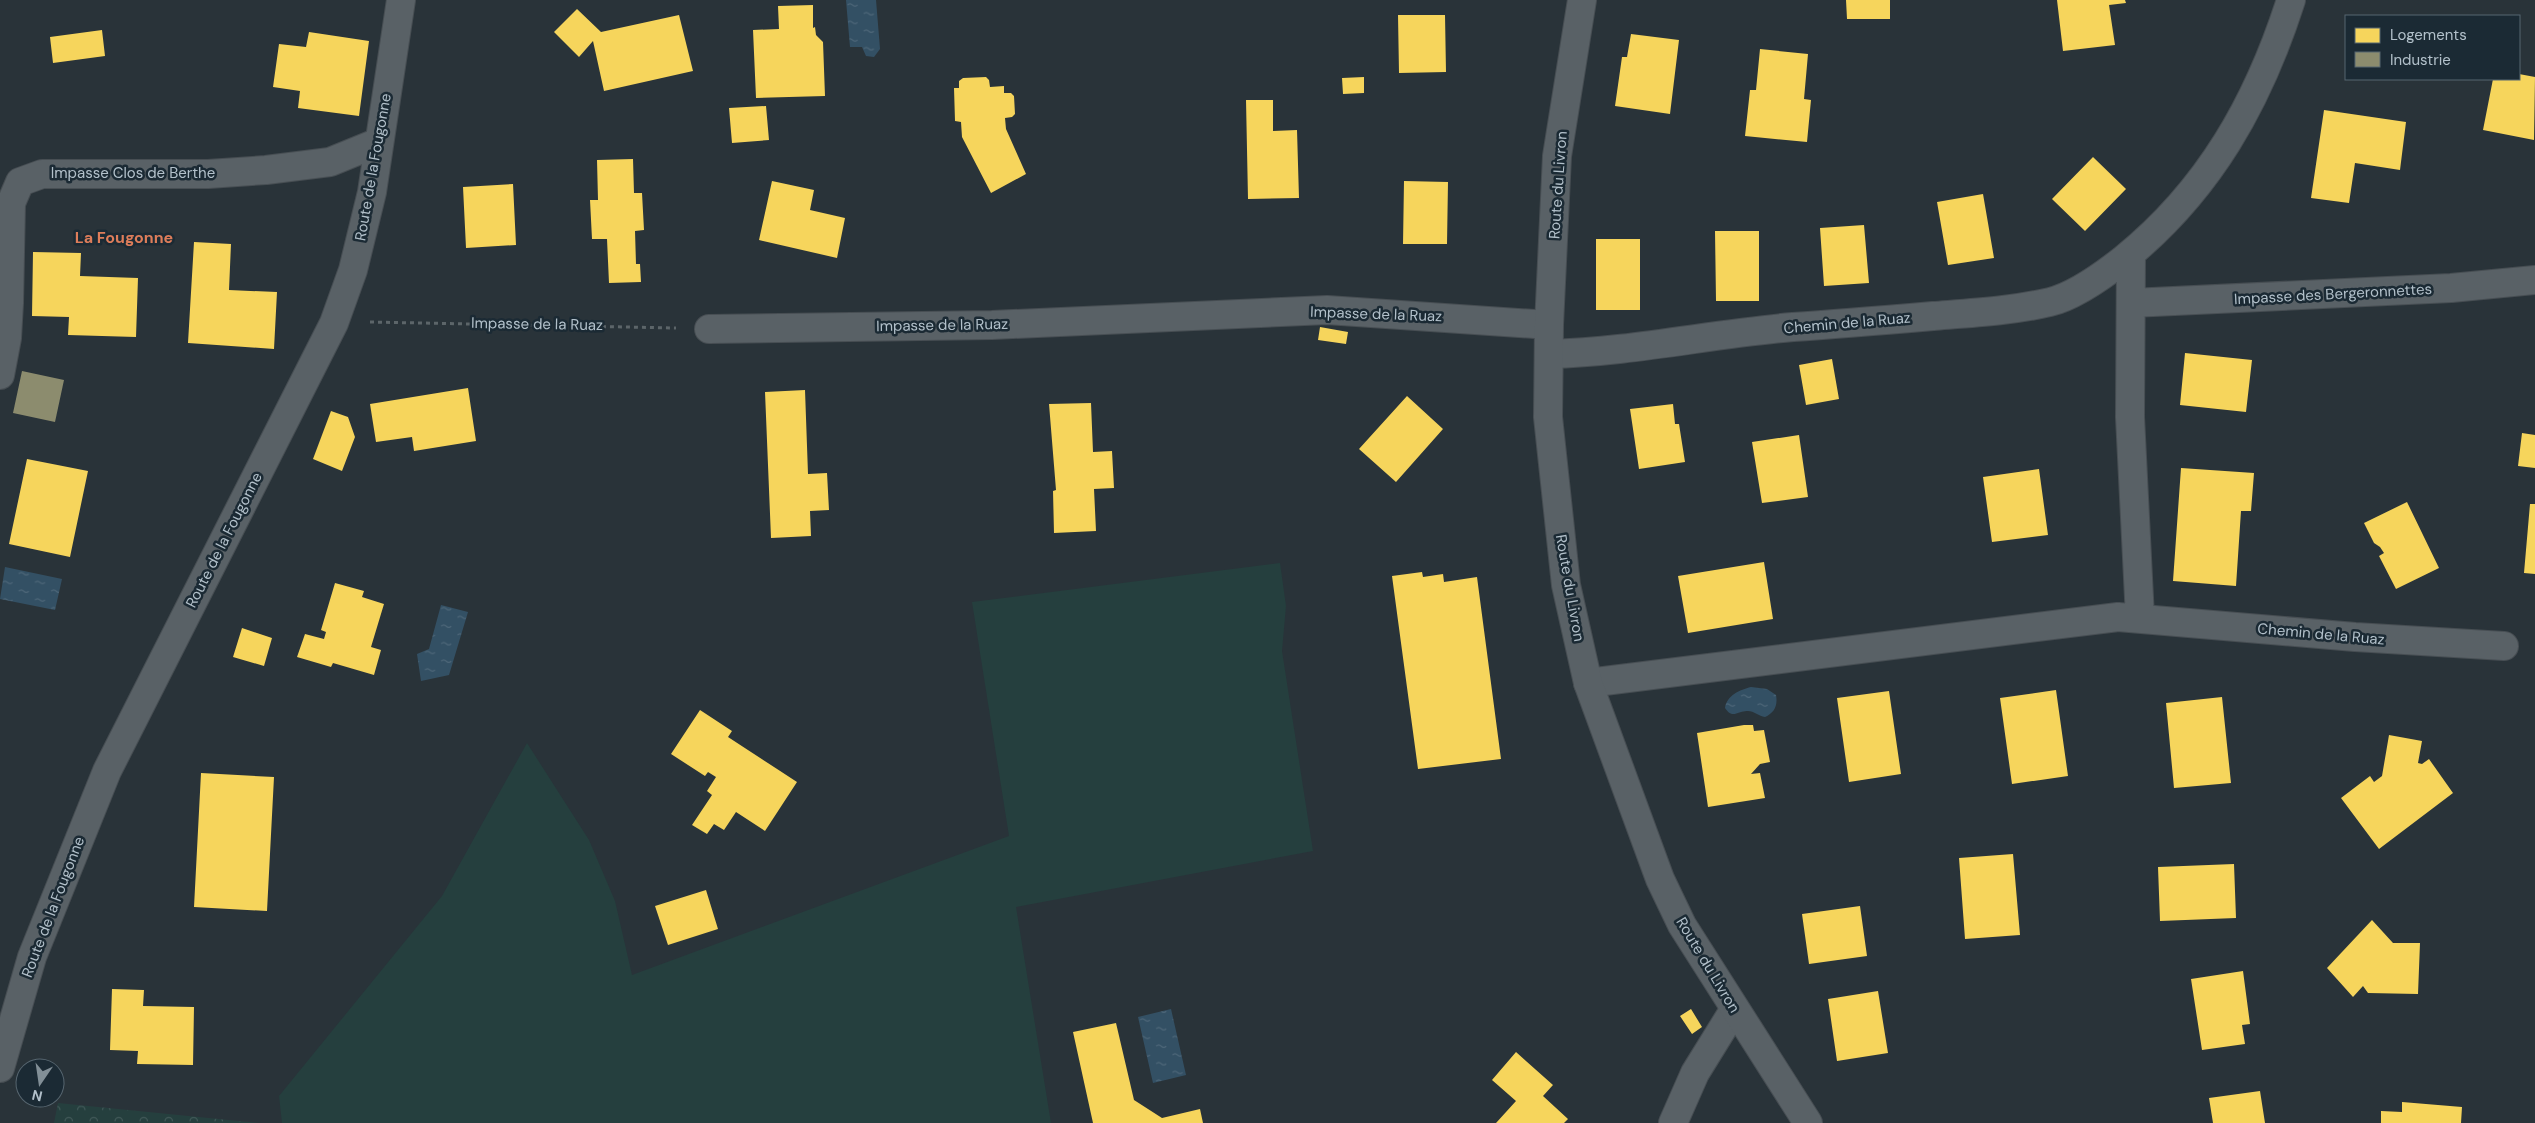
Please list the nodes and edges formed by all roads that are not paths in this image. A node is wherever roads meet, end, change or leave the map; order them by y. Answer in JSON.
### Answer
{"nodes":[{"id":1,"x":401,"y":0,"type":"edge"},
{"id":2,"x":1582,"y":0,"type":"edge"},
{"id":3,"x":2291,"y":0,"type":"edge"},
{"id":4,"x":379,"y":142,"type":"junction"},
{"id":5,"x":2131,"y":253,"type":"junction"},
{"id":6,"x":2535,"y":280,"type":"edge"},
{"id":7,"x":2132,"y":304,"type":"junction"},
{"id":8,"x":1549,"y":325,"type":"junction"},
{"id":9,"x":709,"y":330,"type":"road end"},
{"id":10,"x":1549,"y":354,"type":"junction"},
{"id":11,"x":0,"y":375,"type":"edge"},
{"id":12,"x":2140,"y":618,"type":"junction"},
{"id":13,"x":2504,"y":646,"type":"dead end"},
{"id":14,"x":1588,"y":683,"type":"junction"},
{"id":15,"x":1734,"y":1010,"type":"junction"},
{"id":16,"x":0,"y":1068,"type":"edge"},
{"id":17,"x":1674,"y":1123,"type":"edge"},
{"id":18,"x":1808,"y":1123,"type":"edge"}],
"edges":[{"from":1,"to":4,"type":"street","name":"Route de la Fougonne"},
{"from":2,"to":8,"type":"street","name":"Route du Livron"},
{"from":3,"to":5,"type":"street","name":"Chemin de la Ruaz"},
{"from":4,"to":11,"type":"street","name":"Impasse Clos de Berthe"},
{"from":4,"to":16,"type":"street","name":"Route de la Fougonne"},
{"from":5,"to":7,"type":"street"},
{"from":5,"to":10,"type":"street","name":"Chemin de la Ruaz"},
{"from":6,"to":7,"type":"street","name":"Impasse des Bergeronnettes"},
{"from":7,"to":12,"type":"street"},
{"from":8,"to":9,"type":"street","name":"Impasse de la Ruaz"},
{"from":8,"to":10,"type":"street","name":"Route du Livron"},
{"from":10,"to":14,"type":"street","name":"Route du Livron"},
{"from":12,"to":13,"type":"street","name":"Chemin de la Ruaz"},
{"from":12,"to":14,"type":"street","name":"Chemin de la Ruaz"},
{"from":14,"to":15,"type":"street","name":"Route du Livron"},
{"from":15,"to":17,"type":"street"},
{"from":15,"to":18,"type":"street","name":"Route du Livron"}]}
